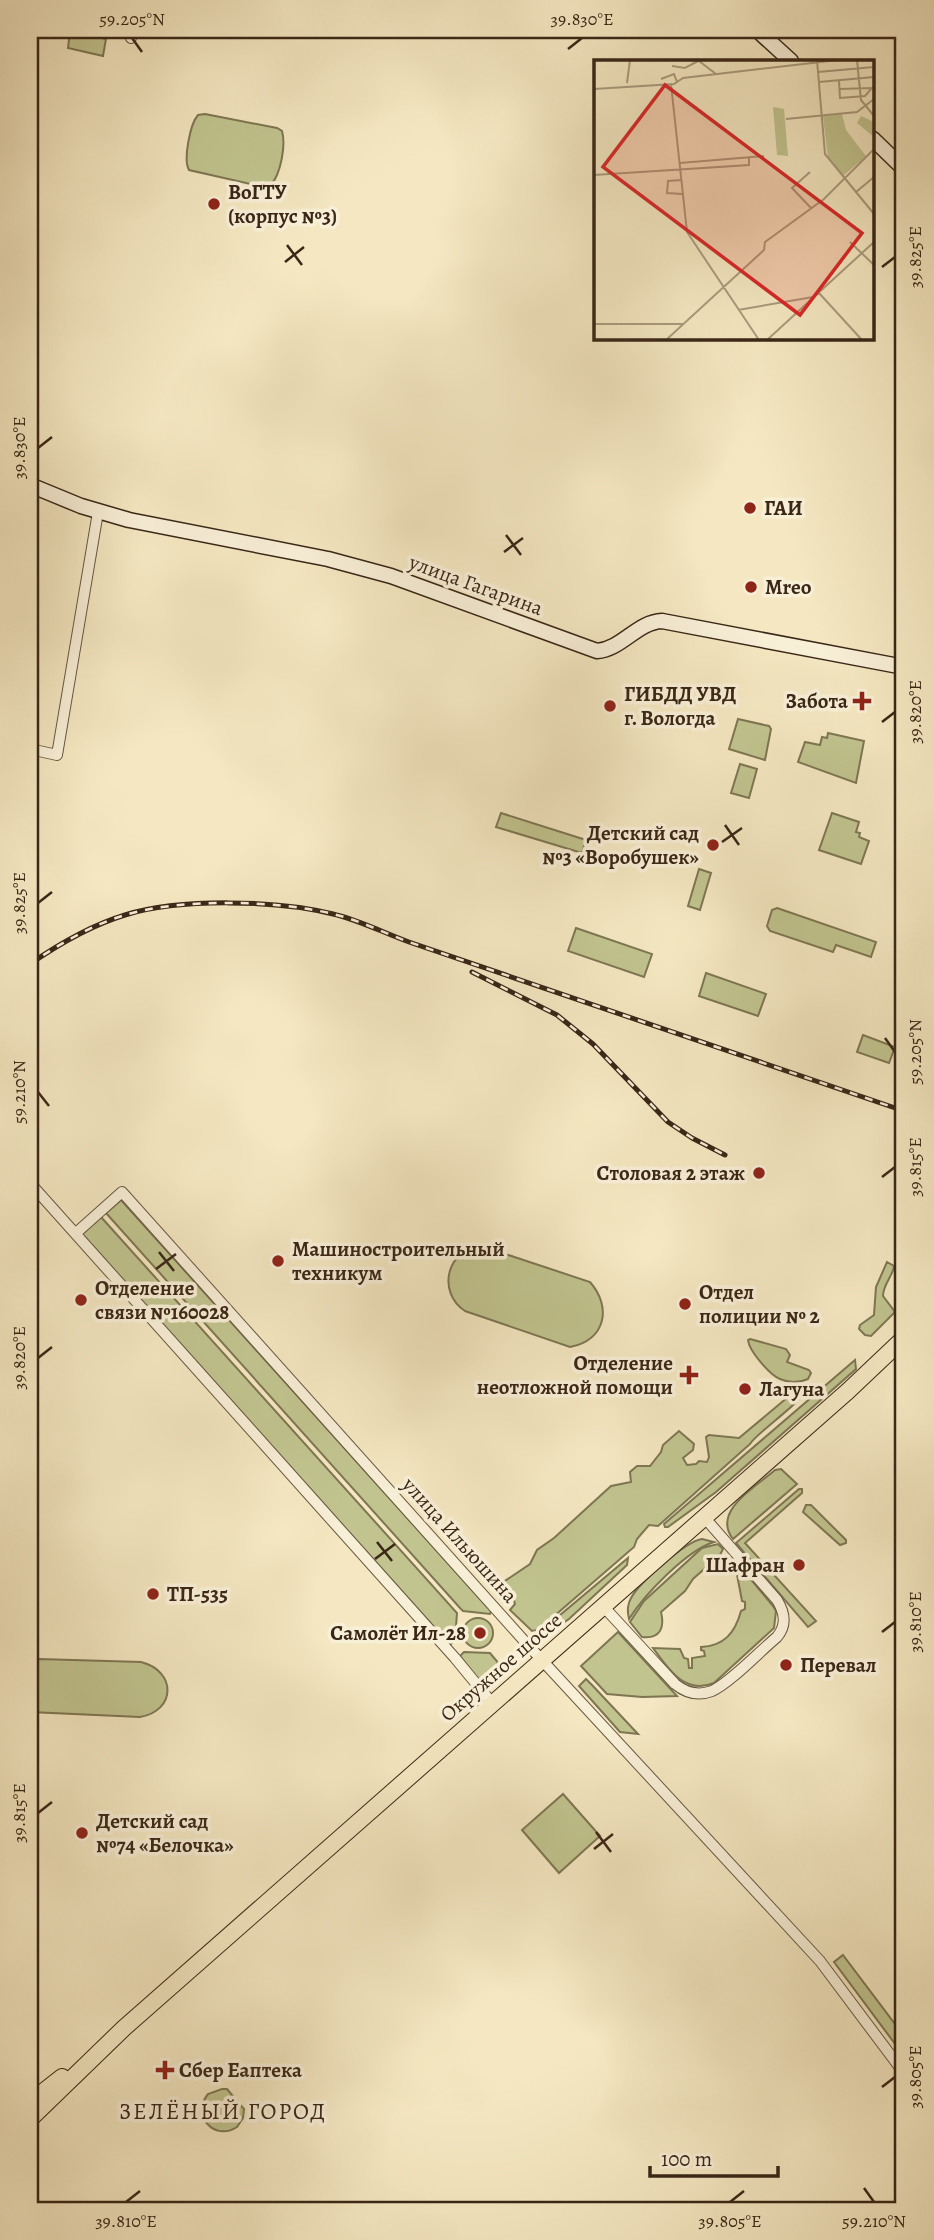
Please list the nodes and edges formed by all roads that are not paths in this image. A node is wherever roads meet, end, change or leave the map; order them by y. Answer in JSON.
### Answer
{"nodes":[{"id":1,"x":757,"y":30,"type":"edge"},
{"id":2,"x":773,"y":30,"type":"edge"},
{"id":3,"x":777,"y":48,"type":"junction"},
{"id":4,"x":790,"y":60,"type":"edge"},
{"id":5,"x":874,"y":140,"type":"edge"},
{"id":6,"x":904,"y":169,"type":"edge"},
{"id":7,"x":30,"y":485,"type":"edge"},
{"id":8,"x":98,"y":512,"type":"junction"},
{"id":9,"x":904,"y":667,"type":"edge"},
{"id":10,"x":30,"y":749,"type":"edge"},
{"id":11,"x":30,"y":1183,"type":"edge"},
{"id":12,"x":76,"y":1233,"type":"junction"},
{"id":13,"x":904,"y":1338,"type":"edge"},
{"id":14,"x":704,"y":1517,"type":"junction"},
{"id":15,"x":603,"y":1606,"type":"junction"},
{"id":16,"x":541,"y":1660,"type":"junction"},
{"id":17,"x":492,"y":1703,"type":"junction"},
{"id":18,"x":124,"y":2028,"type":"junction"},
{"id":19,"x":904,"y":2073,"type":"edge"},
{"id":20,"x":30,"y":2102,"type":"edge"},
{"id":21,"x":30,"y":2119,"type":"edge"}],
"edges":[{"from":1,"to":3,"type":"street"},
{"from":2,"to":3,"type":"street"},
{"from":3,"to":4,"type":"street"},
{"from":5,"to":6,"type":"street"},
{"from":7,"to":8,"type":"street","name":"улица Гагарина"},
{"from":8,"to":9,"type":"street","name":"улица Гагарина"},
{"from":8,"to":10,"type":"street"},
{"from":11,"to":12,"type":"street"},
{"from":12,"to":16,"type":"street","name":"улица Ильюшина"},
{"from":12,"to":17,"type":"street"},
{"from":13,"to":14,"type":"main road","name":"Окружное шоссе"},
{"from":14,"to":15,"type":"main road","name":"Окружное шоссе"},
{"from":14,"to":15,"type":"street"},
{"from":15,"to":16,"type":"main road","name":"Окружное шоссе"},
{"from":16,"to":17,"type":"main road","name":"Окружное шоссе"},
{"from":16,"to":19,"type":"street","name":"улица Ильюшина"},
{"from":17,"to":18,"type":"main road","name":"Окружное шоссе"},
{"from":18,"to":20,"type":"main road","name":"Окружное шоссе"},
{"from":18,"to":21,"type":"main road","name":"Окружное шоссе"}]}
